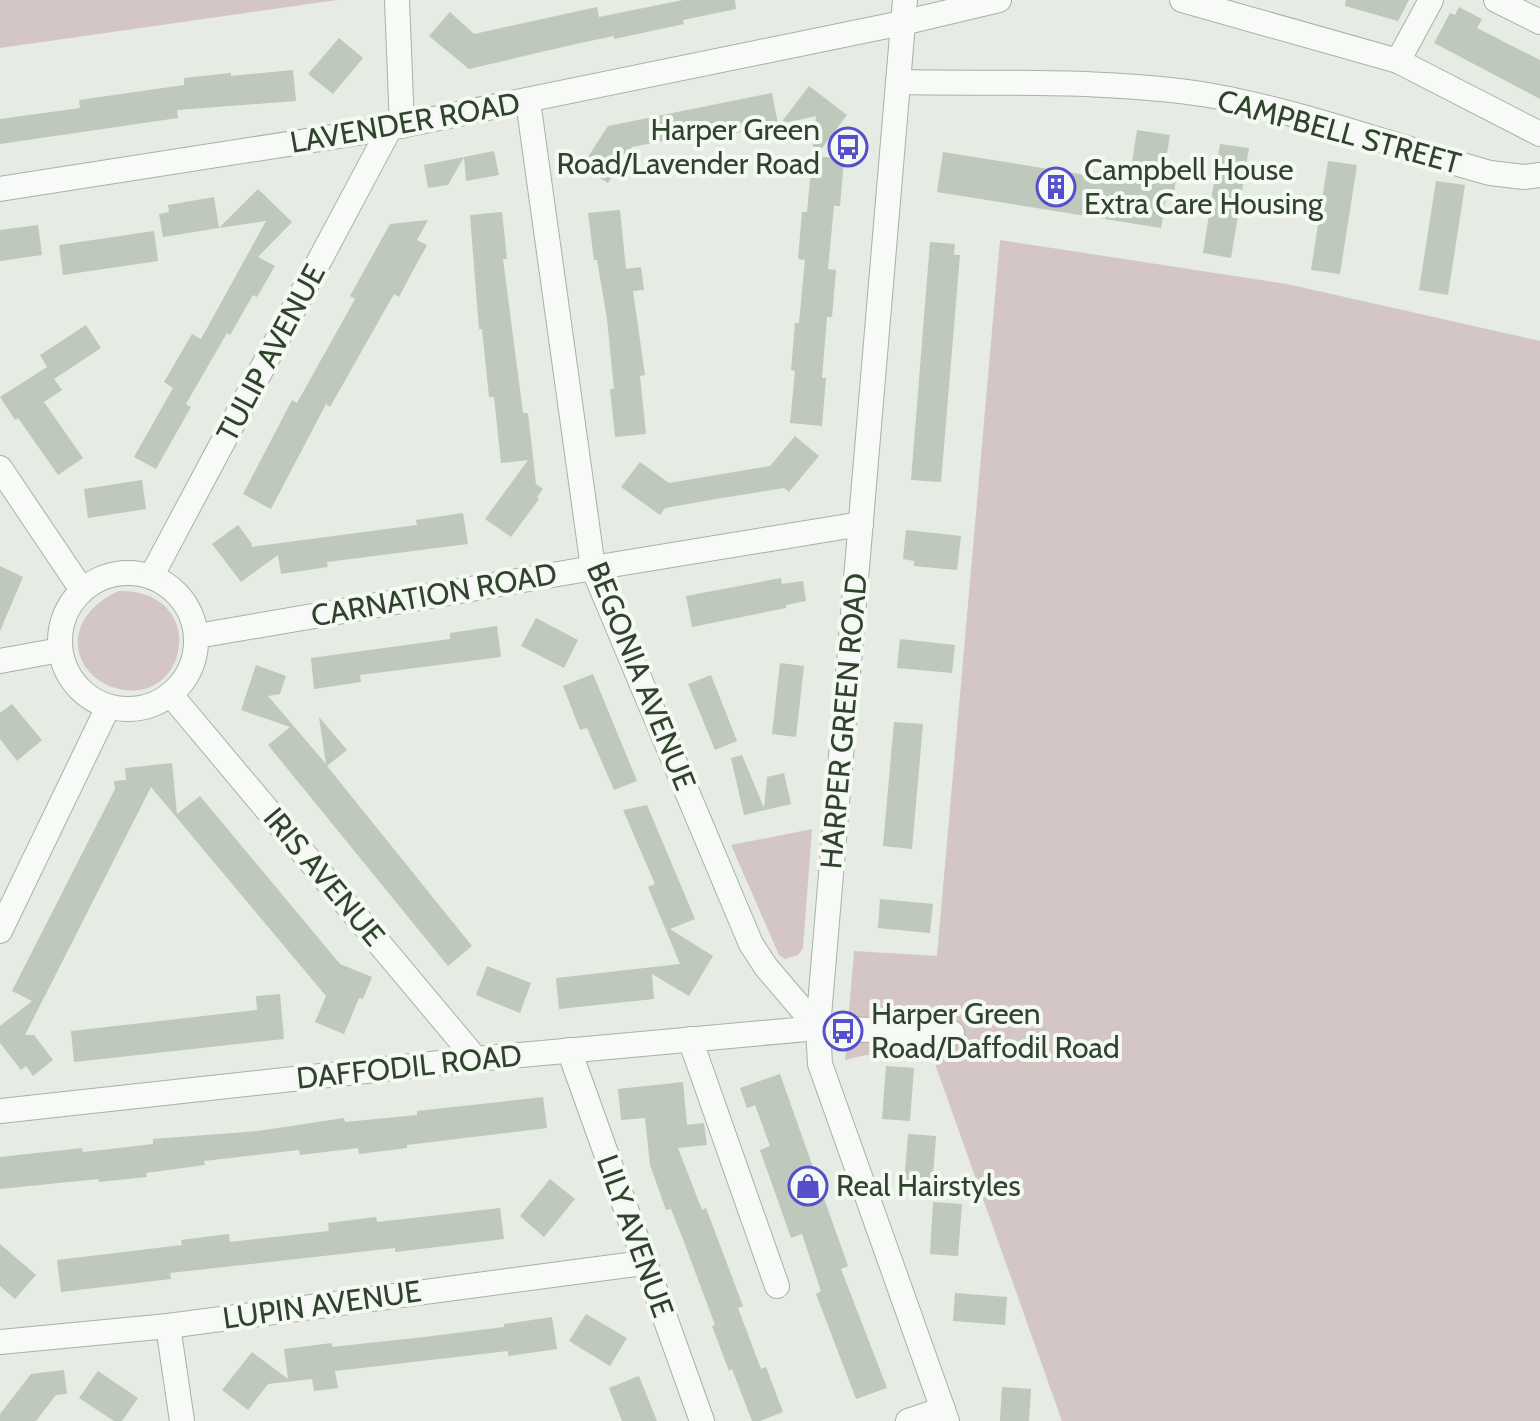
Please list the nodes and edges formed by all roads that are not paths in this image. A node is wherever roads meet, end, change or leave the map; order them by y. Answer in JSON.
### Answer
{"nodes":[{"id":1,"x":397,"y":0,"type":"edge"},
{"id":2,"x":999,"y":0,"type":"edge"},
{"id":3,"x":1182,"y":0,"type":"edge"},
{"id":4,"x":1431,"y":0,"type":"edge"},
{"id":5,"x":1496,"y":0,"type":"edge"},
{"id":6,"x":903,"y":12,"type":"edge"},
{"id":7,"x":1540,"y":22,"type":"edge"},
{"id":8,"x":1398,"y":61,"type":"junction"},
{"id":9,"x":898,"y":82,"type":"junction"},
{"id":10,"x":528,"y":101,"type":"junction"},
{"id":11,"x":396,"y":127,"type":"junction"},
{"id":12,"x":1540,"y":134,"type":"edge"},
{"id":13,"x":1540,"y":175,"type":"edge"},
{"id":14,"x":0,"y":189,"type":"edge"},
{"id":15,"x":0,"y":468,"type":"edge"},
{"id":16,"x":861,"y":524,"type":"junction"},
{"id":17,"x":593,"y":568,"type":"junction"},
{"id":18,"x":151,"y":577,"type":"junction"},
{"id":19,"x":82,"y":590,"type":"junction"},
{"id":20,"x":197,"y":636,"type":"junction"},
{"id":21,"x":60,"y":650,"type":"junction"},
{"id":22,"x":0,"y":661,"type":"edge"},
{"id":23,"x":171,"y":695,"type":"junction"},
{"id":24,"x":108,"y":707,"type":"junction"},
{"id":25,"x":0,"y":931,"type":"edge"},
{"id":26,"x":818,"y":1028,"type":"junction"},
{"id":27,"x":952,"y":1033,"type":"dead end"},
{"id":28,"x":690,"y":1039,"type":"junction"},
{"id":29,"x":569,"y":1050,"type":"junction"},
{"id":30,"x":476,"y":1059,"type":"junction"},
{"id":31,"x":0,"y":1111,"type":"edge"},
{"id":32,"x":643,"y":1263,"type":"junction"},
{"id":33,"x":777,"y":1286,"type":"dead end"},
{"id":34,"x":168,"y":1326,"type":"junction"},
{"id":35,"x":0,"y":1342,"type":"edge"},
{"id":36,"x":945,"y":1415,"type":"edge"},
{"id":37,"x":182,"y":1421,"type":"edge"},
{"id":38,"x":702,"y":1421,"type":"edge"},
{"id":39,"x":908,"y":1421,"type":"edge"}],
"edges":[{"from":1,"to":11,"type":"street"},
{"from":2,"to":6,"type":"street"},
{"from":3,"to":8,"type":"street"},
{"from":4,"to":8,"type":"street"},
{"from":5,"to":7,"type":"street"},
{"from":6,"to":9,"type":"street","name":"HARPER GREEN ROAD"},
{"from":6,"to":10,"type":"street","name":"LAVENDER ROAD"},
{"from":8,"to":12,"type":"street"},
{"from":9,"to":13,"type":"street","name":"CAMPBELL STREET"},
{"from":9,"to":16,"type":"street","name":"HARPER GREEN ROAD"},
{"from":10,"to":11,"type":"street","name":"LAVENDER ROAD"},
{"from":10,"to":17,"type":"street","name":"BEGONIA AVENUE"},
{"from":11,"to":14,"type":"street","name":"LAVENDER ROAD"},
{"from":11,"to":18,"type":"street","name":"TULIP AVENUE"},
{"from":15,"to":19,"type":"street"},
{"from":16,"to":17,"type":"street","name":"CARNATION ROAD"},
{"from":16,"to":26,"type":"street","name":"HARPER GREEN ROAD"},
{"from":17,"to":20,"type":"street","name":"CARNATION ROAD"},
{"from":17,"to":26,"type":"street","name":"BEGONIA AVENUE"},
{"from":18,"to":19,"type":"street"},
{"from":18,"to":20,"type":"street"},
{"from":19,"to":21,"type":"street"},
{"from":20,"to":23,"type":"street"},
{"from":21,"to":22,"type":"street"},
{"from":21,"to":24,"type":"street"},
{"from":23,"to":24,"type":"street"},
{"from":23,"to":30,"type":"street","name":"IRIS AVENUE"},
{"from":24,"to":25,"type":"street"},
{"from":26,"to":27,"type":"street","name":"DAFFODIL ROAD"},
{"from":26,"to":28,"type":"street","name":"DAFFODIL ROAD"},
{"from":26,"to":36,"type":"street","name":"HARPER GREEN ROAD"},
{"from":28,"to":29,"type":"street","name":"DAFFODIL ROAD"},
{"from":28,"to":33,"type":"street"},
{"from":29,"to":30,"type":"street","name":"DAFFODIL ROAD"},
{"from":29,"to":32,"type":"street","name":"LILY AVENUE"},
{"from":30,"to":31,"type":"street","name":"DAFFODIL ROAD"},
{"from":32,"to":34,"type":"street","name":"LUPIN AVENUE"},
{"from":32,"to":38,"type":"street","name":"LILY AVENUE"},
{"from":34,"to":35,"type":"street","name":"LUPIN AVENUE"},
{"from":34,"to":37,"type":"street"},
{"from":36,"to":39,"type":"street"}]}
